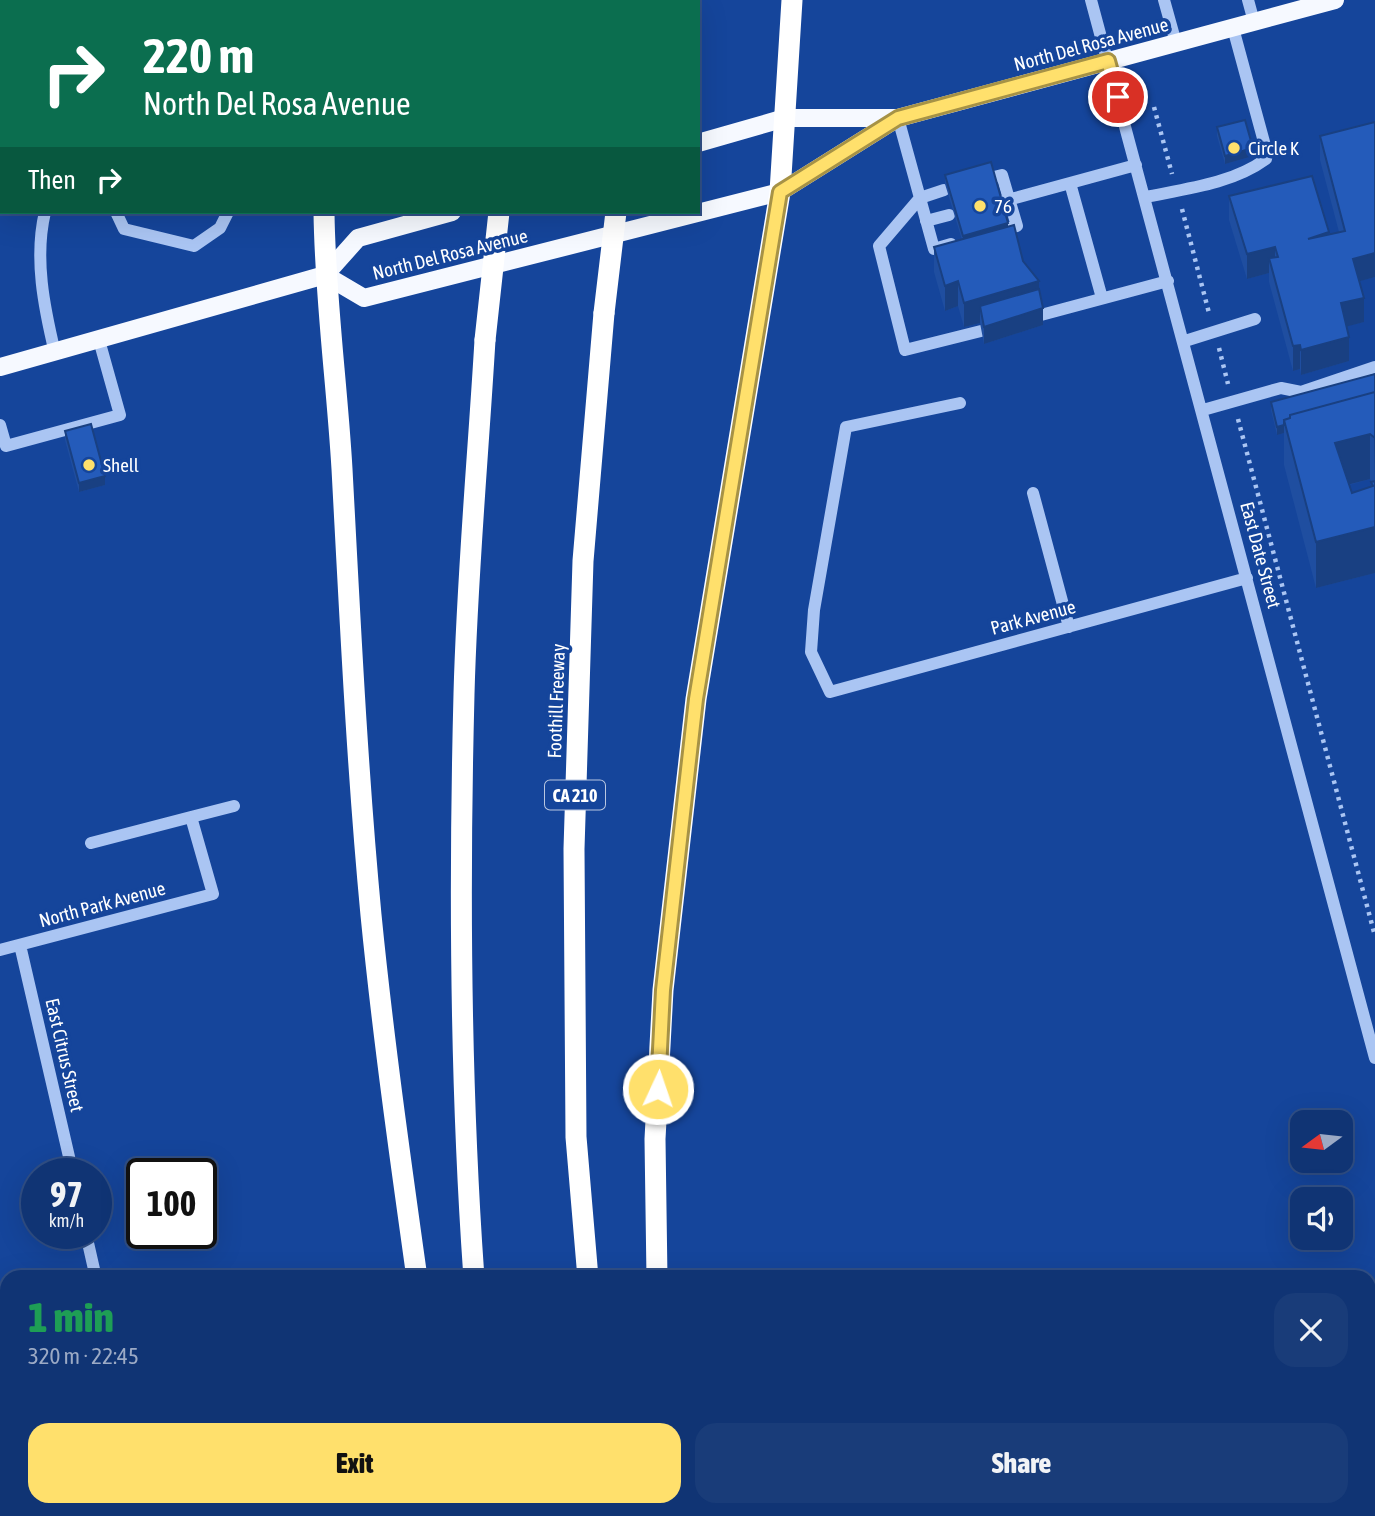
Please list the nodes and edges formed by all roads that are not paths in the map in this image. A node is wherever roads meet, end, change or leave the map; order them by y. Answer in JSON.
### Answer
{"nodes":[{"id":1,"x":792,"y":0,"type":"edge"},
{"id":2,"x":1091,"y":0,"type":"edge"},
{"id":3,"x":1164,"y":0,"type":"edge"},
{"id":4,"x":1248,"y":0,"type":"edge"},
{"id":5,"x":1333,"y":0,"type":"edge"},
{"id":6,"x":1254,"y":22,"type":"junction"},
{"id":7,"x":1233,"y":28,"type":"junction"},
{"id":8,"x":1176,"y":43,"type":"junction"},
{"id":9,"x":1108,"y":61,"type":"junction"},
{"id":10,"x":785,"y":118,"type":"junction"},
{"id":11,"x":898,"y":118,"type":"junction"},
{"id":12,"x":700,"y":142,"type":"edge"},
{"id":13,"x":1136,"y":165,"type":"junction"},
{"id":14,"x":990,"y":178,"type":"edge"},
{"id":15,"x":1070,"y":183,"type":"junction"},
{"id":16,"x":944,"y":190,"type":"edge"},
{"id":17,"x":780,"y":192,"type":"junction"},
{"id":18,"x":1145,"y":197,"type":"junction"},
{"id":19,"x":920,"y":198,"type":"junction"},
{"id":20,"x":1003,"y":201,"type":"junction"},
{"id":21,"x":700,"y":212,"type":"edge"},
{"id":22,"x":44,"y":214,"type":"edge"},
{"id":23,"x":117,"y":214,"type":"edge"},
{"id":24,"x":227,"y":214,"type":"edge"},
{"id":25,"x":324,"y":214,"type":"edge"},
{"id":26,"x":445,"y":214,"type":"edge"},
{"id":27,"x":499,"y":214,"type":"edge"},
{"id":28,"x":616,"y":214,"type":"edge"},
{"id":29,"x":694,"y":214,"type":"edge"},
{"id":30,"x":950,"y":215,"type":"dead end"},
{"id":31,"x":926,"y":221,"type":"junction"},
{"id":32,"x":1005,"y":229,"type":"edge"},
{"id":33,"x":956,"y":243,"type":"edge"},
{"id":34,"x":325,"y":275,"type":"junction"},
{"id":35,"x":1168,"y":281,"type":"junction"},
{"id":36,"x":1102,"y":299,"type":"junction"},
{"id":37,"x":1041,"y":315,"type":"edge"},
{"id":38,"x":1255,"y":320,"type":"dead end"},
{"id":39,"x":981,"y":331,"type":"edge"},
{"id":40,"x":99,"y":340,"type":"junction"},
{"id":41,"x":1185,"y":341,"type":"junction"},
{"id":42,"x":55,"y":353,"type":"junction"},
{"id":43,"x":0,"y":366,"type":"edge"},
{"id":44,"x":1375,"y":368,"type":"edge"},
{"id":45,"x":960,"y":403,"type":"dead end"},
{"id":46,"x":1203,"y":410,"type":"junction"},
{"id":47,"x":0,"y":425,"type":"edge"},
{"id":48,"x":1032,"y":493,"type":"dead end"},
{"id":49,"x":1247,"y":578,"type":"junction"},
{"id":50,"x":1069,"y":627,"type":"junction"},
{"id":51,"x":233,"y":806,"type":"dead end"},
{"id":52,"x":191,"y":817,"type":"junction"},
{"id":53,"x":91,"y":843,"type":"dead end"},
{"id":54,"x":20,"y":945,"type":"junction"},
{"id":55,"x":0,"y":950,"type":"edge"},
{"id":56,"x":1375,"y":1058,"type":"edge"},
{"id":57,"x":69,"y":1158,"type":"edge"},
{"id":58,"x":89,"y":1249,"type":"edge"},
{"id":59,"x":94,"y":1270,"type":"edge"},
{"id":60,"x":416,"y":1270,"type":"edge"},
{"id":61,"x":473,"y":1270,"type":"edge"},
{"id":62,"x":587,"y":1270,"type":"edge"},
{"id":63,"x":657,"y":1270,"type":"edge"}],
"edges":[{"from":1,"to":10,"type":"highway"},
{"from":2,"to":9,"type":"street","name":"East Date Street"},
{"from":3,"to":8,"type":"street"},
{"from":4,"to":6,"type":"street"},
{"from":5,"to":6,"type":"main road","name":"North Del Rosa Avenue"},
{"from":6,"to":7,"type":"main road","name":"North Del Rosa Avenue"},
{"from":7,"to":8,"type":"main road","name":"North Del Rosa Avenue"},
{"from":7,"to":18,"type":"street"},
{"from":8,"to":9,"type":"main road","name":"North Del Rosa Avenue"},
{"from":9,"to":11,"type":"main road","name":"North Del Rosa Avenue"},
{"from":9,"to":13,"type":"street","name":"East Date Street"},
{"from":10,"to":11,"type":"main road","name":"North Del Rosa Avenue"},
{"from":10,"to":12,"type":"main road","name":"North Del Rosa Avenue"},
{"from":10,"to":17,"type":"highway"},
{"from":11,"to":17,"type":"main road","name":"North Del Rosa Avenue"},
{"from":11,"to":19,"type":"street"},
{"from":13,"to":15,"type":"street"},
{"from":13,"to":18,"type":"street","name":"East Date Street"},
{"from":14,"to":20,"type":"street"},
{"from":15,"to":20,"type":"street"},
{"from":15,"to":36,"type":"street"},
{"from":16,"to":19,"type":"street"},
{"from":17,"to":21,"type":"main road","name":"North Del Rosa Avenue"},
{"from":17,"to":63,"type":"highway"},
{"from":18,"to":35,"type":"street","name":"East Date Street"},
{"from":19,"to":31,"type":"street"},
{"from":19,"to":39,"type":"street"},
{"from":20,"to":32,"type":"street"},
{"from":22,"to":42,"type":"street"},
{"from":23,"to":24,"type":"street"},
{"from":25,"to":34,"type":"highway"},
{"from":26,"to":34,"type":"main road","name":"North Del Rosa Avenue"},
{"from":27,"to":61,"type":"highway","bridge":true},
{"from":28,"to":62,"type":"highway","name":"Foothill Freeway","number":"CA 210","bridge":true},
{"from":29,"to":34,"type":"main road","name":"North Del Rosa Avenue"},
{"from":30,"to":31,"type":"street"},
{"from":31,"to":33,"type":"street"},
{"from":34,"to":40,"type":"main road"},
{"from":34,"to":60,"type":"highway"},
{"from":35,"to":36,"type":"street"},
{"from":35,"to":41,"type":"street","name":"East Date Street"},
{"from":36,"to":37,"type":"street"},
{"from":38,"to":41,"type":"street"},
{"from":40,"to":42,"type":"main road"},
{"from":40,"to":47,"type":"street"},
{"from":41,"to":46,"type":"street","name":"East Date Street"},
{"from":42,"to":43,"type":"main road"},
{"from":44,"to":46,"type":"street"},
{"from":45,"to":50,"type":"street","name":"Park Avenue"},
{"from":46,"to":49,"type":"street","name":"East Date Street"},
{"from":48,"to":50,"type":"street"},
{"from":49,"to":50,"type":"street","name":"Park Avenue"},
{"from":49,"to":56,"type":"street","name":"East Date Street"},
{"from":51,"to":52,"type":"street"},
{"from":52,"to":53,"type":"street"},
{"from":52,"to":54,"type":"street","name":"North Park Avenue"},
{"from":54,"to":55,"type":"street","name":"North Park Avenue"},
{"from":54,"to":57,"type":"street","name":"East Citrus Street"},
{"from":58,"to":59,"type":"street"}]}
